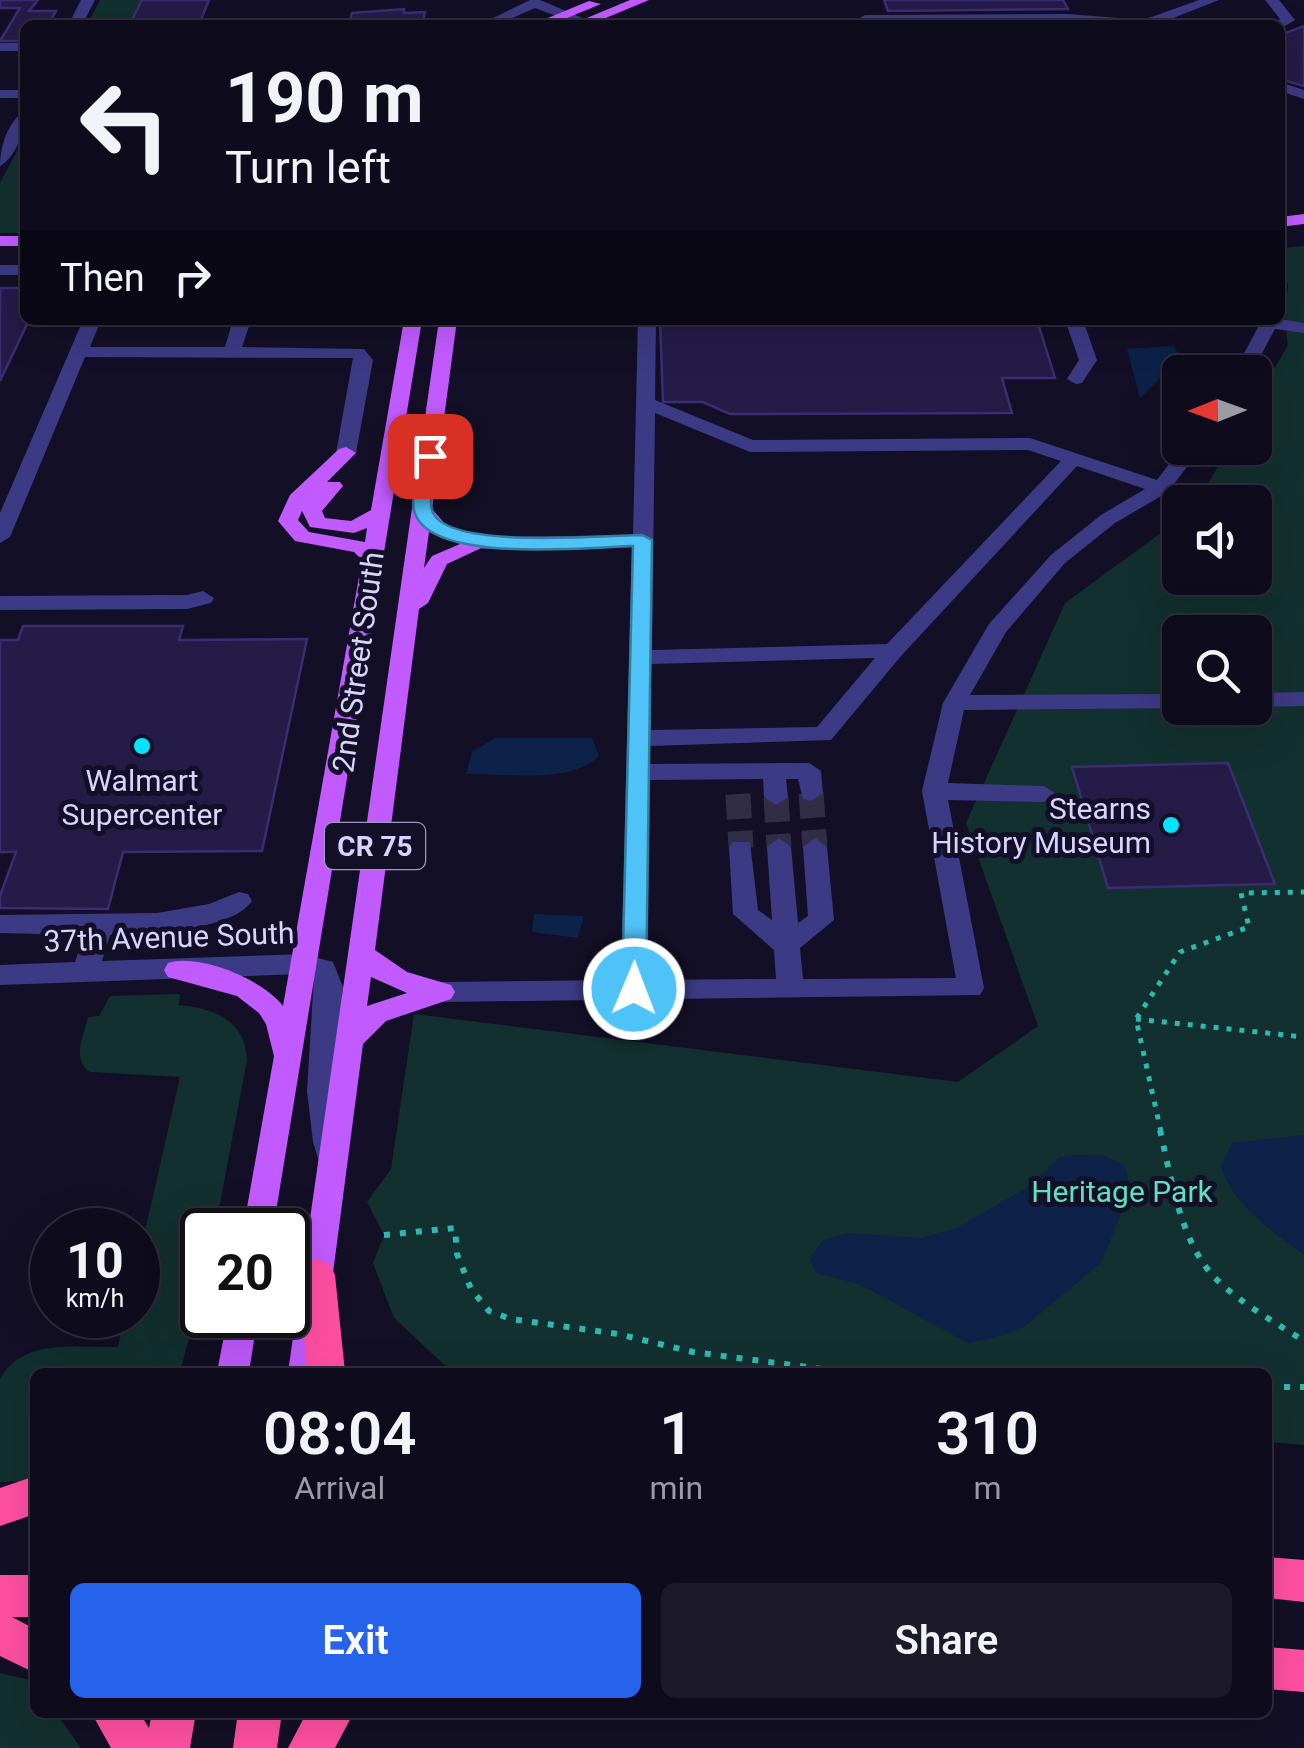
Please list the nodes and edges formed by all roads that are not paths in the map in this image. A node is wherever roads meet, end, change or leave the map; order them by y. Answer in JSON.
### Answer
{"nodes":[{"id":1,"x":603,"y":0,"type":"edge"},
{"id":2,"x":642,"y":0,"type":"edge"},
{"id":3,"x":1212,"y":0,"type":"edge"},
{"id":4,"x":1272,"y":0,"type":"edge"},
{"id":5,"x":564,"y":15,"type":"junction"},
{"id":6,"x":865,"y":17,"type":"edge"},
{"id":7,"x":497,"y":20,"type":"edge"},
{"id":8,"x":551,"y":20,"type":"edge"},
{"id":9,"x":575,"y":20,"type":"edge"},
{"id":10,"x":594,"y":20,"type":"edge"},
{"id":11,"x":961,"y":20,"type":"edge"},
{"id":12,"x":1010,"y":20,"type":"edge"},
{"id":13,"x":1144,"y":20,"type":"edge"},
{"id":14,"x":1163,"y":20,"type":"edge"},
{"id":15,"x":1285,"y":22,"type":"edge"},
{"id":16,"x":6,"y":140,"type":"edge"},
{"id":17,"x":0,"y":160,"type":"edge"},
{"id":18,"x":90,"y":325,"type":"edge"},
{"id":19,"x":240,"y":325,"type":"edge"},
{"id":20,"x":412,"y":325,"type":"edge"},
{"id":21,"x":447,"y":325,"type":"edge"},
{"id":22,"x":647,"y":325,"type":"edge"},
{"id":23,"x":1076,"y":325,"type":"edge"},
{"id":24,"x":1268,"y":325,"type":"edge"},
{"id":25,"x":78,"y":352,"type":"junction"},
{"id":26,"x":232,"y":352,"type":"junction"},
{"id":27,"x":1252,"y":355,"type":"edge"},
{"id":28,"x":1076,"y":379,"type":"dead end"},
{"id":29,"x":646,"y":404,"type":"junction"},
{"id":30,"x":346,"y":453,"type":"junction"},
{"id":31,"x":1073,"y":458,"type":"junction"},
{"id":32,"x":1162,"y":488,"type":"joint"},
{"id":33,"x":422,"y":509,"type":"junction"},
{"id":34,"x":379,"y":514,"type":"junction"},
{"id":35,"x":0,"y":538,"type":"edge"},
{"id":36,"x":642,"y":540,"type":"junction"},
{"id":37,"x":482,"y":542,"type":"junction"},
{"id":38,"x":372,"y":559,"type":"junction"},
{"id":39,"x":203,"y":598,"type":"dead end"},
{"id":40,"x":0,"y":603,"type":"edge"},
{"id":41,"x":406,"y":624,"type":"junction"},
{"id":42,"x":893,"y":650,"type":"junction"},
{"id":43,"x":640,"y":658,"type":"junction"},
{"id":44,"x":1304,"y":699,"type":"edge"},
{"id":45,"x":1162,"y":700,"type":"edge"},
{"id":46,"x":1272,"y":700,"type":"edge"},
{"id":47,"x":954,"y":704,"type":"junction"},
{"id":48,"x":639,"y":738,"type":"junction"},
{"id":49,"x":774,"y":771,"type":"junction"},
{"id":50,"x":638,"y":772,"type":"junction"},
{"id":51,"x":934,"y":791,"type":"junction"},
{"id":52,"x":811,"y":793,"type":"dead end"},
{"id":53,"x":1044,"y":794,"type":"dead end"},
{"id":54,"x":776,"y":797,"type":"tunnel mouth"},
{"id":55,"x":779,"y":846,"type":"tunnel mouth"},
{"id":56,"x":815,"y":847,"type":"tunnel mouth"},
{"id":57,"x":741,"y":848,"type":"tunnel mouth"},
{"id":58,"x":239,"y":902,"type":"dead end"},
{"id":59,"x":101,"y":923,"type":"junction"},
{"id":60,"x":0,"y":924,"type":"edge"},
{"id":61,"x":786,"y":945,"type":"junction"},
{"id":62,"x":361,"y":952,"type":"junction"},
{"id":63,"x":303,"y":964,"type":"junction"},
{"id":64,"x":177,"y":970,"type":"junction"},
{"id":65,"x":85,"y":972,"type":"junction"},
{"id":66,"x":0,"y":975,"type":"edge"},
{"id":67,"x":790,"y":988,"type":"junction"},
{"id":68,"x":634,"y":989,"type":"junction"},
{"id":69,"x":442,"y":992,"type":"junction"},
{"id":70,"x":348,"y":1041,"type":"junction"},
{"id":71,"x":286,"y":1063,"type":"junction"},
{"id":72,"x":331,"y":1161,"type":"junction"},
{"id":73,"x":262,"y":1208,"type":"edge"},
{"id":74,"x":316,"y":1275,"type":"junction"},
{"id":75,"x":239,"y":1338,"type":"edge"},
{"id":76,"x":234,"y":1368,"type":"edge"},
{"id":77,"x":304,"y":1368,"type":"edge"},
{"id":78,"x":326,"y":1368,"type":"edge"},
{"id":79,"x":30,"y":1497,"type":"edge"},
{"id":80,"x":0,"y":1507,"type":"edge"},
{"id":81,"x":0,"y":1516,"type":"edge"},
{"id":82,"x":30,"y":1517,"type":"edge"},
{"id":83,"x":0,"y":1596,"type":"edge"},
{"id":84,"x":30,"y":1596,"type":"edge"},
{"id":85,"x":0,"y":1632,"type":"edge"},
{"id":86,"x":30,"y":1649,"type":"edge"},
{"id":87,"x":1272,"y":1668,"type":"edge"},
{"id":88,"x":1304,"y":1671,"type":"edge"},
{"id":89,"x":117,"y":1718,"type":"edge"},
{"id":90,"x":173,"y":1718,"type":"edge"},
{"id":91,"x":259,"y":1718,"type":"edge"},
{"id":92,"x":328,"y":1718,"type":"edge"},
{"id":93,"x":137,"y":1748,"type":"edge"},
{"id":94,"x":168,"y":1748,"type":"edge"},
{"id":95,"x":255,"y":1748,"type":"edge"},
{"id":96,"x":310,"y":1748,"type":"edge"}],
"edges":[{"from":1,"to":5,"type":"main road"},
{"from":2,"to":10,"type":"main road"},
{"from":3,"to":14,"type":"street"},
{"from":4,"to":15,"type":"street"},
{"from":5,"to":7,"type":"street"},
{"from":5,"to":8,"type":"main road"},
{"from":5,"to":9,"type":"street"},
{"from":6,"to":11,"type":"street"},
{"from":12,"to":13,"type":"street"},
{"from":16,"to":17,"type":"street"},
{"from":18,"to":25,"type":"street"},
{"from":19,"to":26,"type":"street"},
{"from":20,"to":34,"type":"main road","name":"2nd Street South","number":"CR 75"},
{"from":21,"to":33,"type":"main road","name":"2nd Street South","number":"CR 75"},
{"from":22,"to":29,"type":"street"},
{"from":23,"to":28,"type":"street"},
{"from":24,"to":27,"type":"street"},
{"from":25,"to":26,"type":"street"},
{"from":25,"to":35,"type":"street"},
{"from":26,"to":30,"type":"street"},
{"from":29,"to":31,"type":"street"},
{"from":29,"to":36,"type":"street"},
{"from":30,"to":34,"type":"main road"},
{"from":30,"to":38,"type":"main road"},
{"from":31,"to":32,"type":"street"},
{"from":31,"to":42,"type":"street"},
{"from":32,"to":47,"type":"street"},
{"from":33,"to":37,"type":"main road"},
{"from":33,"to":41,"type":"main road","name":"2nd Street South","number":"CR 75"},
{"from":34,"to":38,"type":"main road","name":"2nd Street South","number":"CR 75"},
{"from":36,"to":37,"type":"street"},
{"from":36,"to":43,"type":"street"},
{"from":37,"to":41,"type":"main road"},
{"from":38,"to":63,"type":"main road","name":"2nd Street South","number":"CR 75"},
{"from":39,"to":40,"type":"street"},
{"from":41,"to":62,"type":"main road","name":"2nd Street South","number":"CR 75"},
{"from":42,"to":43,"type":"street"},
{"from":42,"to":48,"type":"street"},
{"from":43,"to":48,"type":"street"},
{"from":44,"to":46,"type":"street"},
{"from":45,"to":47,"type":"street"},
{"from":47,"to":51,"type":"street"},
{"from":48,"to":50,"type":"street"},
{"from":49,"to":50,"type":"street"},
{"from":49,"to":52,"type":"street"},
{"from":49,"to":54,"type":"street"},
{"from":50,"to":68,"type":"street"},
{"from":51,"to":53,"type":"street"},
{"from":51,"to":67,"type":"street"},
{"from":55,"to":61,"type":"street"},
{"from":56,"to":61,"type":"street"},
{"from":57,"to":61,"type":"street"},
{"from":58,"to":59,"type":"street"},
{"from":59,"to":60,"type":"street"},
{"from":59,"to":65,"type":"street"},
{"from":61,"to":67,"type":"street"},
{"from":62,"to":69,"type":"main road"},
{"from":62,"to":70,"type":"main road","name":"2nd Street South","number":"CR 75"},
{"from":63,"to":64,"type":"street","name":"37th Avenue South"},
{"from":63,"to":71,"type":"main road","name":"2nd Street South","number":"CR 75"},
{"from":63,"to":72,"type":"street","name":"37th Avenue South"},
{"from":64,"to":65,"type":"street","name":"37th Avenue South"},
{"from":64,"to":71,"type":"main road"},
{"from":65,"to":66,"type":"street","name":"37th Avenue South"},
{"from":67,"to":68,"type":"street"},
{"from":68,"to":69,"type":"street"},
{"from":69,"to":70,"type":"main road"},
{"from":70,"to":72,"type":"main road","name":"2nd Street South","number":"CR 75"},
{"from":71,"to":73,"type":"main road","name":"2nd Street South","number":"CR 75"},
{"from":72,"to":74,"type":"main road","name":"2nd Street South","number":"CR 75"},
{"from":74,"to":77,"type":"main road","name":"2nd Street South","number":"CR 75"},
{"from":74,"to":78,"type":"highway"},
{"from":75,"to":76,"type":"main road"},
{"from":79,"to":80,"type":"highway"},
{"from":81,"to":82,"type":"highway"},
{"from":83,"to":84,"type":"highway"},
{"from":85,"to":86,"type":"highway"},
{"from":87,"to":88,"type":"highway"},
{"from":89,"to":93,"type":"highway"},
{"from":90,"to":94,"type":"highway"},
{"from":91,"to":95,"type":"highway"},
{"from":92,"to":96,"type":"highway"}]}
